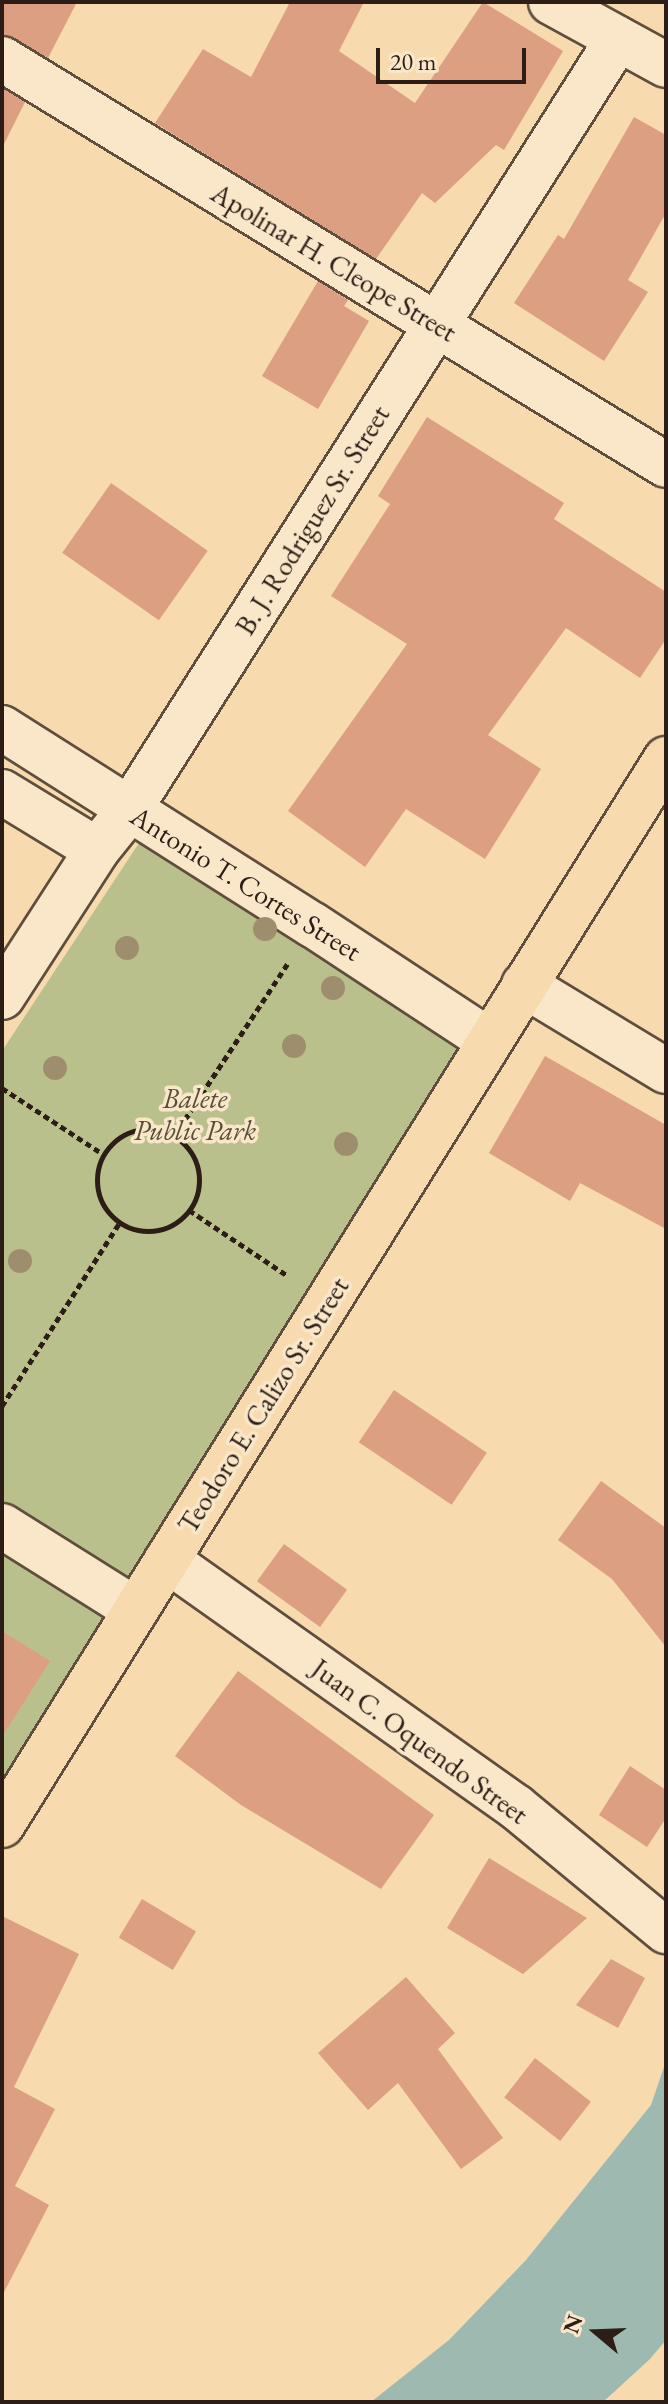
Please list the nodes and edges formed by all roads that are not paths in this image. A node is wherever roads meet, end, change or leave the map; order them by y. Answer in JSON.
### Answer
{"nodes":[{"id":1,"x":551,"y":2,"type":"edge"},
{"id":2,"x":618,"y":39,"type":"junction"},
{"id":3,"x":2,"y":59,"type":"edge"},
{"id":4,"x":666,"y":65,"type":"edge"},
{"id":5,"x":436,"y":324,"type":"junction"},
{"id":6,"x":666,"y":465,"type":"edge"},
{"id":7,"x":2,"y":728,"type":"edge"},
{"id":8,"x":666,"y":759,"type":"edge"},
{"id":9,"x":2,"y":792,"type":"edge"},
{"id":10,"x":129,"y":810,"type":"junction"},
{"id":11,"x":97,"y":850,"type":"junction"},
{"id":12,"x":524,"y":985,"type":"junction"},
{"id":13,"x":2,"y":997,"type":"edge"},
{"id":14,"x":488,"y":1040,"type":"junction"},
{"id":15,"x":666,"y":1071,"type":"edge"},
{"id":16,"x":2,"y":1526,"type":"edge"},
{"id":17,"x":167,"y":1560,"type":"junction"},
{"id":18,"x":136,"y":1610,"type":"junction"},
{"id":19,"x":2,"y":1825,"type":"edge"},
{"id":20,"x":666,"y":1931,"type":"edge"}],
"edges":[{"from":1,"to":2,"type":"street"},
{"from":2,"to":4,"type":"street"},
{"from":2,"to":5,"type":"street","name":"B. J. Rodriguez Sr. Street"},
{"from":3,"to":5,"type":"street","name":"Apolinar H. Cleope Street"},
{"from":5,"to":6,"type":"street","name":"Apolinar H. Cleope Street"},
{"from":5,"to":10,"type":"street","name":"B. J. Rodriguez Sr. Street"},
{"from":7,"to":10,"type":"street","name":"Antonio T. Cortes Street"},
{"from":8,"to":12,"type":"main road","name":"Teodoro E. Calizo Sr. Street"},
{"from":9,"to":11,"type":"street"},
{"from":10,"to":11,"type":"street","name":"B. J. Rodriguez Sr. Street"},
{"from":10,"to":14,"type":"street","name":"Antonio T. Cortes Street"},
{"from":11,"to":13,"type":"street","name":"B. J. Rodriguez Sr. Street"},
{"from":12,"to":14,"type":"main road","name":"Teodoro E. Calizo Sr. Street"},
{"from":12,"to":15,"type":"street"},
{"from":14,"to":17,"type":"main road","name":"Teodoro E. Calizo Sr. Street"},
{"from":16,"to":18,"type":"street"},
{"from":17,"to":18,"type":"main road","name":"Teodoro E. Calizo Sr. Street"},
{"from":17,"to":20,"type":"street","name":"Juan C. Oquendo Street"},
{"from":18,"to":19,"type":"main road","name":"Teodoro E. Calizo Sr. Street"}]}
